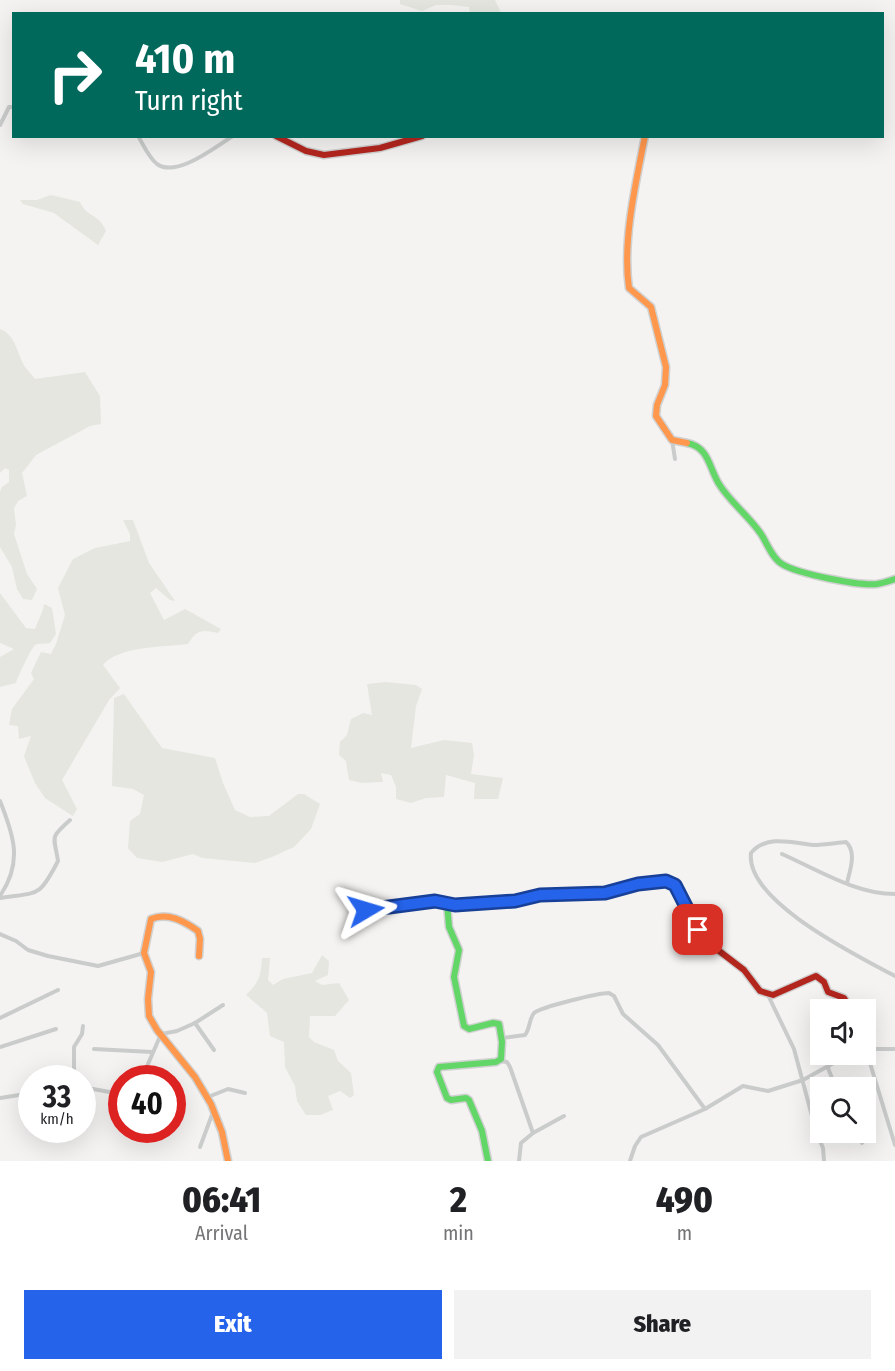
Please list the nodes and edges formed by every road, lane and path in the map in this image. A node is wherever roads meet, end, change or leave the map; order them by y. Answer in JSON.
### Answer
{"nodes":[{"id":1,"x":12,"y":107,"type":"edge"},
{"id":2,"x":0,"y":125,"type":"edge"},
{"id":3,"x":139,"y":138,"type":"edge"},
{"id":4,"x":230,"y":138,"type":"edge"},
{"id":5,"x":280,"y":138,"type":"edge"},
{"id":6,"x":415,"y":138,"type":"edge"},
{"id":7,"x":645,"y":138,"type":"edge"},
{"id":8,"x":672,"y":440,"type":"junction"},
{"id":9,"x":675,"y":459,"type":"dead end"},
{"id":10,"x":895,"y":579,"type":"edge"},
{"id":11,"x":0,"y":801,"type":"edge"},
{"id":12,"x":70,"y":820,"type":"dead end"},
{"id":13,"x":782,"y":854,"type":"dead end"},
{"id":14,"x":848,"y":883,"type":"junction"},
{"id":15,"x":895,"y":894,"type":"edge"},
{"id":16,"x":0,"y":897,"type":"edge"},
{"id":17,"x":447,"y":903,"type":"junction"},
{"id":18,"x":357,"y":914,"type":"dead end"},
{"id":19,"x":0,"y":934,"type":"edge"},
{"id":20,"x":144,"y":953,"type":"junction"},
{"id":21,"x":199,"y":956,"type":"dead end"},
{"id":22,"x":895,"y":976,"type":"edge"},
{"id":23,"x":58,"y":990,"type":"dead end"},
{"id":24,"x":767,"y":993,"type":"junction"},
{"id":25,"x":844,"y":999,"type":"edge"},
{"id":26,"x":223,"y":1005,"type":"dead end"},
{"id":27,"x":0,"y":1018,"type":"edge"},
{"id":28,"x":195,"y":1023,"type":"junction"},
{"id":29,"x":83,"y":1026,"type":"dead end"},
{"id":30,"x":56,"y":1029,"type":"dead end"},
{"id":31,"x":161,"y":1034,"type":"junction"},
{"id":32,"x":502,"y":1038,"type":"junction"},
{"id":33,"x":0,"y":1047,"type":"edge"},
{"id":34,"x":94,"y":1049,"type":"dead end"},
{"id":35,"x":895,"y":1049,"type":"edge"},
{"id":36,"x":214,"y":1050,"type":"dead end"},
{"id":37,"x":876,"y":1050,"type":"edge"},
{"id":38,"x":152,"y":1052,"type":"junction"},
{"id":39,"x":499,"y":1061,"type":"junction"},
{"id":40,"x":74,"y":1065,"type":"edge"},
{"id":41,"x":147,"y":1065,"type":"edge"},
{"id":42,"x":833,"y":1065,"type":"edge"},
{"id":43,"x":871,"y":1065,"type":"edge"},
{"id":44,"x":828,"y":1068,"type":"junction"},
{"id":45,"x":832,"y":1077,"type":"edge"},
{"id":46,"x":803,"y":1080,"type":"junction"},
{"id":47,"x":245,"y":1093,"type":"dead end"},
{"id":48,"x":18,"y":1095,"type":"edge"},
{"id":49,"x":0,"y":1098,"type":"edge"},
{"id":50,"x":207,"y":1098,"type":"junction"},
{"id":51,"x":214,"y":1108,"type":"junction"},
{"id":52,"x":705,"y":1109,"type":"junction"},
{"id":53,"x":564,"y":1116,"type":"dead end"},
{"id":54,"x":533,"y":1133,"type":"junction"},
{"id":55,"x":895,"y":1145,"type":"edge"},
{"id":56,"x":200,"y":1148,"type":"dead end"},
{"id":57,"x":228,"y":1161,"type":"edge"},
{"id":58,"x":488,"y":1161,"type":"edge"},
{"id":59,"x":519,"y":1161,"type":"edge"},
{"id":60,"x":630,"y":1161,"type":"edge"},
{"id":61,"x":824,"y":1161,"type":"edge"}],
"edges":[{"from":1,"to":2,"type":"street"},
{"from":3,"to":4,"type":"street"},
{"from":5,"to":6,"type":"street"},
{"from":7,"to":8,"type":"street"},
{"from":8,"to":9,"type":"street"},
{"from":8,"to":10,"type":"street"},
{"from":11,"to":16,"type":"street"},
{"from":12,"to":16,"type":"street"},
{"from":13,"to":14,"type":"street"},
{"from":14,"to":15,"type":"street"},
{"from":14,"to":22,"type":"street"},
{"from":17,"to":18,"type":"street"},
{"from":17,"to":24,"type":"street"},
{"from":17,"to":32,"type":"street"},
{"from":19,"to":20,"type":"street"},
{"from":20,"to":21,"type":"street"},
{"from":20,"to":31,"type":"street"},
{"from":23,"to":27,"type":"street"},
{"from":24,"to":25,"type":"street"},
{"from":24,"to":46,"type":"street"},
{"from":26,"to":28,"type":"street"},
{"from":28,"to":31,"type":"street"},
{"from":28,"to":36,"type":"street"},
{"from":29,"to":40,"type":"street"},
{"from":30,"to":33,"type":"street"},
{"from":31,"to":38,"type":"street"},
{"from":31,"to":50,"type":"street"},
{"from":32,"to":39,"type":"street"},
{"from":32,"to":52,"type":"street"},
{"from":34,"to":38,"type":"street"},
{"from":35,"to":37,"type":"street"},
{"from":38,"to":41,"type":"street"},
{"from":39,"to":54,"type":"street"},
{"from":39,"to":58,"type":"street"},
{"from":42,"to":44,"type":"street"},
{"from":43,"to":55,"type":"street"},
{"from":44,"to":45,"type":"street"},
{"from":44,"to":46,"type":"street"},
{"from":46,"to":52,"type":"street"},
{"from":46,"to":61,"type":"street"},
{"from":47,"to":50,"type":"street"},
{"from":48,"to":49,"type":"street"},
{"from":50,"to":51,"type":"street"},
{"from":51,"to":56,"type":"street"},
{"from":51,"to":57,"type":"street"},
{"from":52,"to":60,"type":"street"},
{"from":53,"to":54,"type":"street"},
{"from":54,"to":59,"type":"street"}]}
